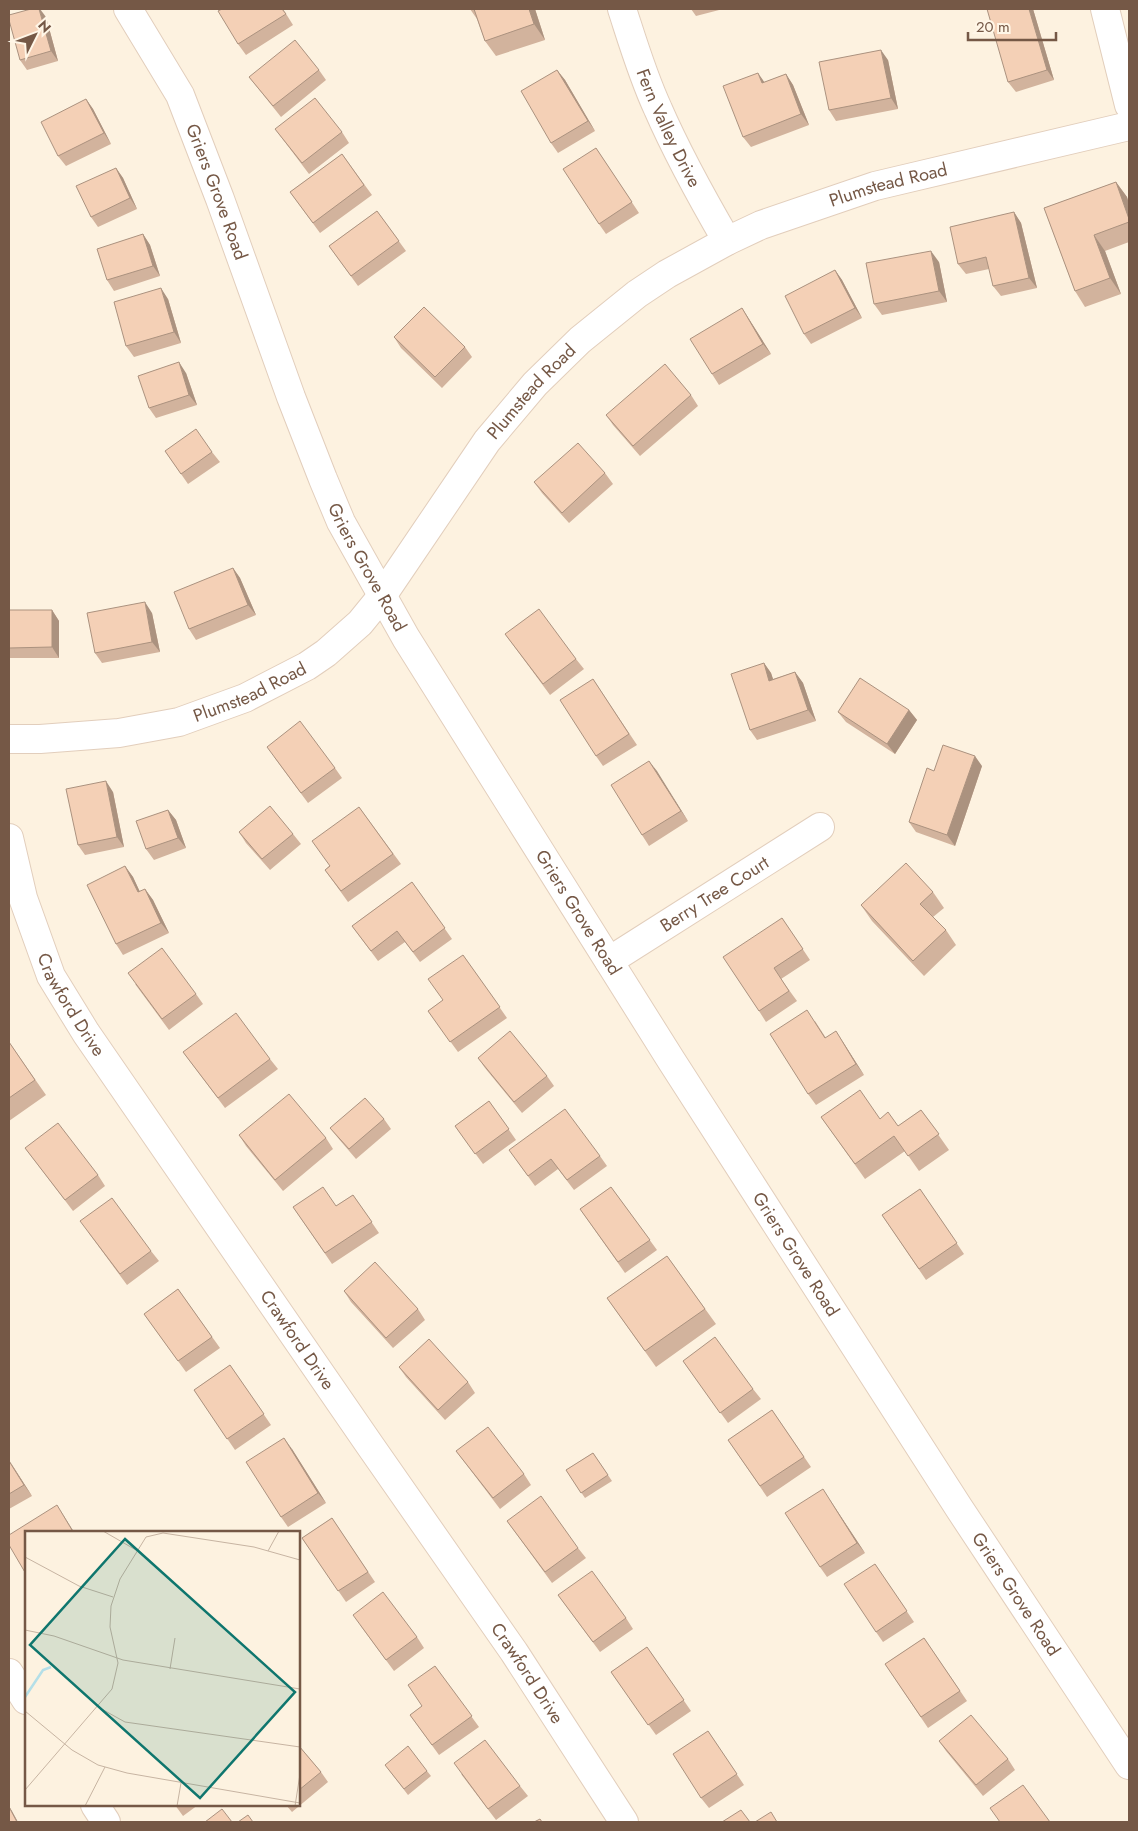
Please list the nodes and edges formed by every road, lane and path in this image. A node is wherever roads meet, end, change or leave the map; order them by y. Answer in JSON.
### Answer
{"nodes":[{"id":1,"x":128,"y":9,"type":"edge"},
{"id":2,"x":622,"y":9,"type":"edge"},
{"id":3,"x":1105,"y":9,"type":"edge"},
{"id":4,"x":1129,"y":105,"type":"edge"},
{"id":5,"x":1129,"y":126,"type":"edge"},
{"id":6,"x":727,"y":241,"type":"junction"},
{"id":7,"x":382,"y":596,"type":"junction"},
{"id":8,"x":9,"y":739,"type":"edge"},
{"id":9,"x":820,"y":827,"type":"dead end"},
{"id":10,"x":9,"y":838,"type":"edge"},
{"id":11,"x":609,"y":962,"type":"junction"},
{"id":12,"x":9,"y":1673,"type":"edge"},
{"id":13,"x":25,"y":1698,"type":"edge"},
{"id":14,"x":1129,"y":1765,"type":"edge"},
{"id":15,"x":96,"y":1806,"type":"edge"},
{"id":16,"x":106,"y":1822,"type":"edge"},
{"id":17,"x":624,"y":1822,"type":"edge"}],
"edges":[{"from":1,"to":7,"type":"street","name":"Griers Grove Road"},
{"from":2,"to":6,"type":"street","name":"Fern Valley Drive"},
{"from":3,"to":4,"type":"street"},
{"from":5,"to":6,"type":"street","name":"Plumstead Road"},
{"from":6,"to":7,"type":"street","name":"Plumstead Road"},
{"from":7,"to":8,"type":"street","name":"Plumstead Road"},
{"from":7,"to":11,"type":"street","name":"Griers Grove Road"},
{"from":9,"to":11,"type":"street","name":"Berry Tree Court"},
{"from":10,"to":17,"type":"street","name":"Crawford Drive"},
{"from":11,"to":14,"type":"street","name":"Griers Grove Road"},
{"from":12,"to":13,"type":"street"},
{"from":15,"to":16,"type":"street"}]}
